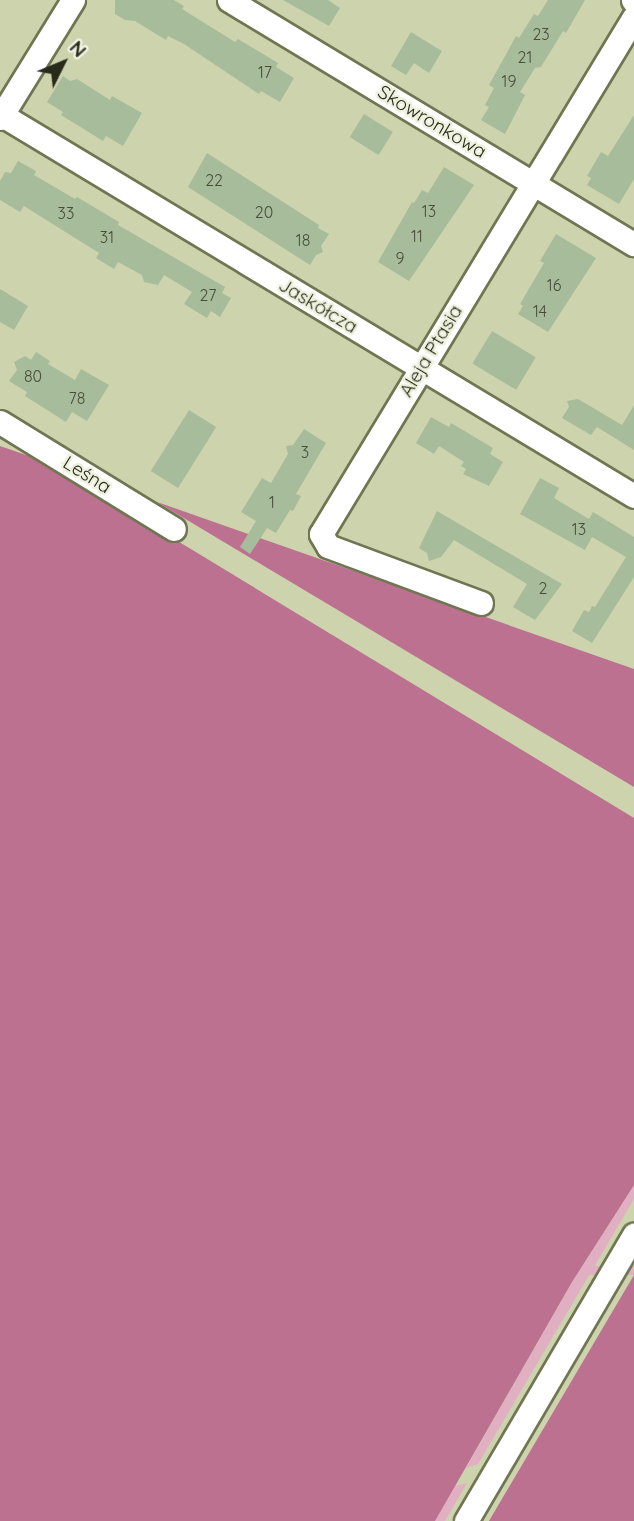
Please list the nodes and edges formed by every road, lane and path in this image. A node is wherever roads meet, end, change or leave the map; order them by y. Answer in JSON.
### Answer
{"nodes":[{"id":1,"x":73,"y":0,"type":"edge"},
{"id":2,"x":229,"y":0,"type":"edge"},
{"id":3,"x":634,"y":17,"type":"edge"},
{"id":4,"x":1,"y":117,"type":"edge"},
{"id":5,"x":532,"y":183,"type":"junction"},
{"id":6,"x":634,"y":244,"type":"edge"},
{"id":7,"x":421,"y":368,"type":"junction"},
{"id":8,"x":0,"y":422,"type":"edge"},
{"id":9,"x":634,"y":496,"type":"edge"},
{"id":10,"x":174,"y":529,"type":"dead end"},
{"id":11,"x":481,"y":603,"type":"dead end"},
{"id":12,"x":634,"y":1235,"type":"edge"},
{"id":13,"x":466,"y":1521,"type":"edge"}],
"edges":[{"from":1,"to":4,"type":"street"},
{"from":2,"to":5,"type":"street","name":"Skowronkowa"},
{"from":3,"to":5,"type":"street","name":"Aleja Ptasia"},
{"from":4,"to":7,"type":"street","name":"Jaskółcza"},
{"from":5,"to":6,"type":"street","name":"Skowronkowa"},
{"from":5,"to":7,"type":"street","name":"Aleja Ptasia"},
{"from":7,"to":9,"type":"street","name":"Jaskółcza"},
{"from":7,"to":11,"type":"street","name":"Aleja Ptasia"},
{"from":8,"to":10,"type":"street","name":"Leśna"},
{"from":12,"to":13,"type":"street"}]}
